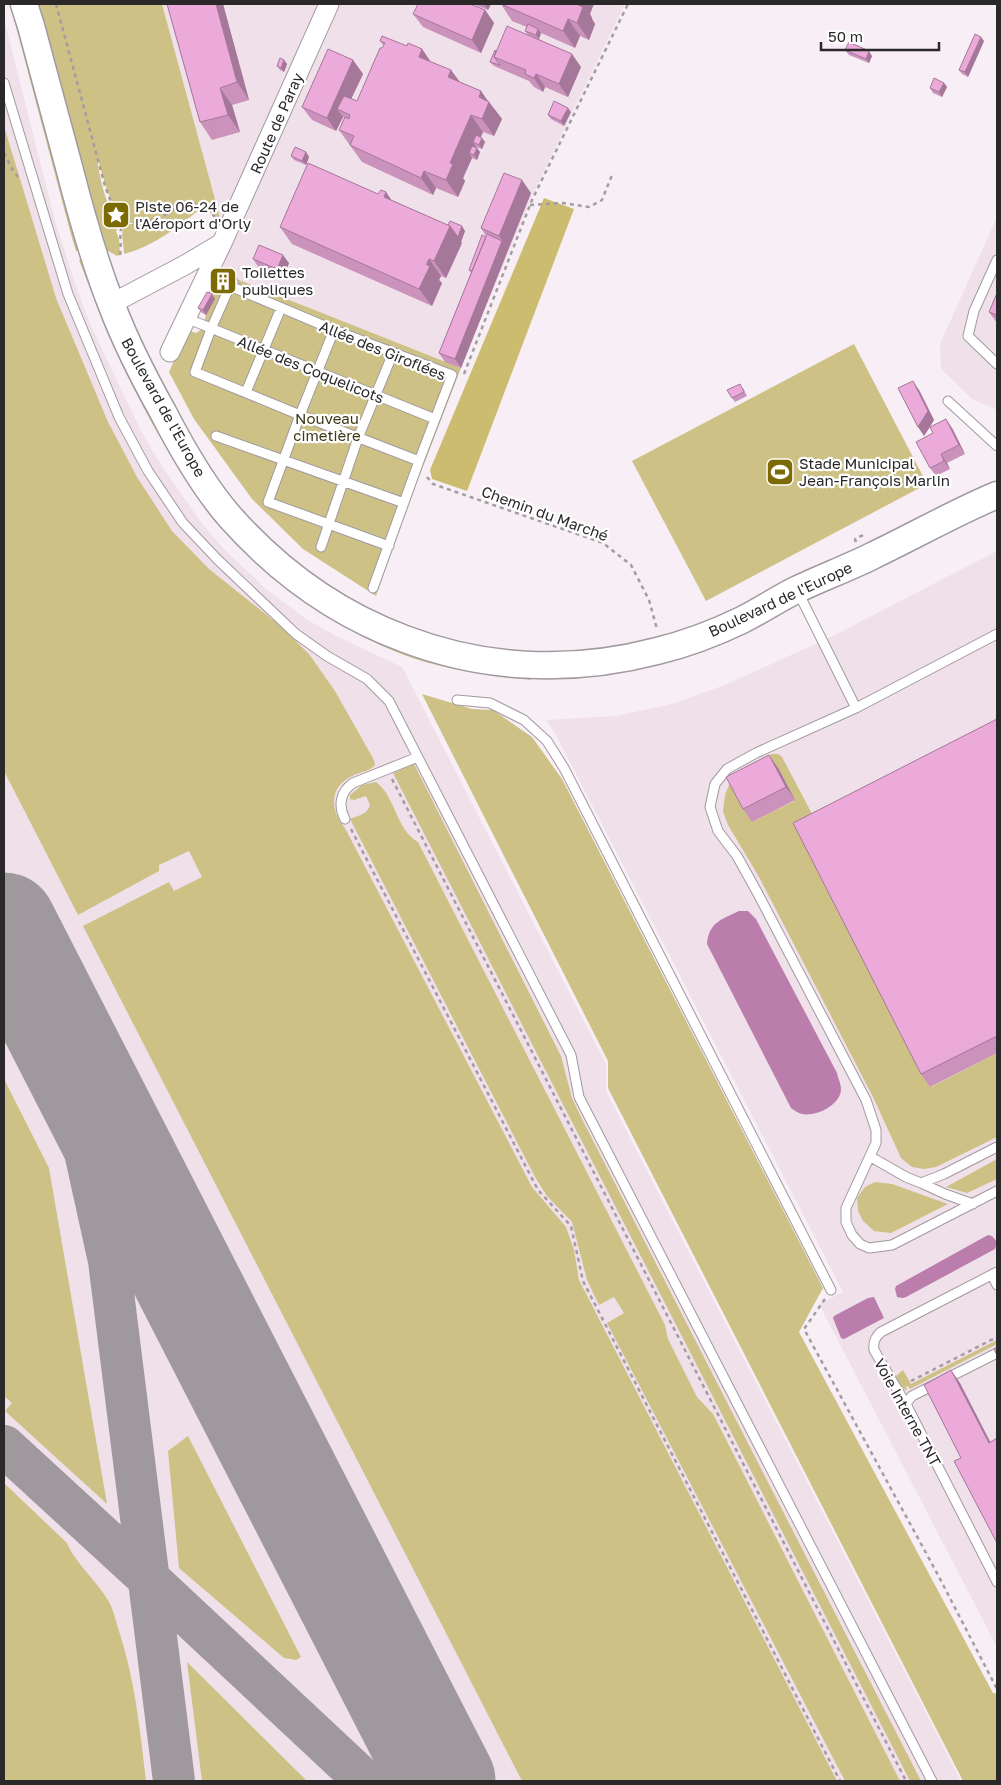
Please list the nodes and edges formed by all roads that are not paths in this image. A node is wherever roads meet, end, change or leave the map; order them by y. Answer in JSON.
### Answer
{"nodes":[{"id":1,"x":329,"y":4,"type":"edge"},
{"id":2,"x":28,"y":11,"type":"edge"},
{"id":3,"x":4,"y":83,"type":"edge"},
{"id":4,"x":222,"y":243,"type":"junction"},
{"id":5,"x":997,"y":260,"type":"edge"},
{"id":6,"x":111,"y":304,"type":"junction"},
{"id":7,"x":281,"y":308,"type":"junction"},
{"id":8,"x":186,"y":318,"type":"junction"},
{"id":9,"x":211,"y":329,"type":"junction"},
{"id":10,"x":334,"y":330,"type":"junction"},
{"id":11,"x":264,"y":350,"type":"junction"},
{"id":12,"x":170,"y":352,"type":"dead end"},
{"id":13,"x":393,"y":352,"type":"junction"},
{"id":14,"x":997,"y":364,"type":"edge"},
{"id":15,"x":318,"y":372,"type":"junction"},
{"id":16,"x":246,"y":392,"type":"junction"},
{"id":17,"x":376,"y":395,"type":"junction"},
{"id":18,"x":948,"y":401,"type":"dead end"},
{"id":19,"x":300,"y":415,"type":"junction"},
{"id":20,"x":435,"y":419,"type":"junction"},
{"id":21,"x":216,"y":436,"type":"dead end"},
{"id":22,"x":358,"y":438,"type":"junction"},
{"id":23,"x":997,"y":446,"type":"edge"},
{"id":24,"x":283,"y":460,"type":"junction"},
{"id":25,"x":419,"y":461,"type":"junction"},
{"id":26,"x":343,"y":482,"type":"junction"},
{"id":27,"x":997,"y":495,"type":"edge"},
{"id":28,"x":404,"y":503,"type":"junction"},
{"id":29,"x":329,"y":524,"type":"junction"},
{"id":30,"x":388,"y":546,"type":"junction"},
{"id":31,"x":321,"y":547,"type":"dead end"},
{"id":32,"x":373,"y":588,"type":"dead end"},
{"id":33,"x":797,"y":590,"type":"junction"},
{"id":34,"x":997,"y":634,"type":"edge"},
{"id":35,"x":457,"y":700,"type":"dead end"},
{"id":36,"x":856,"y":708,"type":"junction"},
{"id":37,"x":418,"y":757,"type":"junction"},
{"id":38,"x":345,"y":820,"type":"road end"},
{"id":39,"x":997,"y":1147,"type":"edge"},
{"id":40,"x":871,"y":1157,"type":"junction"},
{"id":41,"x":921,"y":1183,"type":"junction"},
{"id":42,"x":997,"y":1191,"type":"edge"},
{"id":43,"x":973,"y":1204,"type":"junction"},
{"id":44,"x":995,"y":1274,"type":"edge"},
{"id":45,"x":997,"y":1285,"type":"edge"},
{"id":46,"x":831,"y":1290,"type":"road end"},
{"id":47,"x":997,"y":1353,"type":"edge"},
{"id":48,"x":907,"y":1406,"type":"junction"},
{"id":49,"x":997,"y":1582,"type":"edge"},
{"id":50,"x":932,"y":1781,"type":"edge"}],
"edges":[{"from":1,"to":4,"type":"street","name":"Route de Paray"},
{"from":2,"to":6,"type":"main road","name":"Boulevard de l'Europe"},
{"from":3,"to":37,"type":"lane"},
{"from":4,"to":6,"type":"street"},
{"from":4,"to":8,"type":"street","name":"Route de Paray"},
{"from":5,"to":14,"type":"lane"},
{"from":6,"to":33,"type":"main road","name":"Boulevard de l'Europe"},
{"from":7,"to":9,"type":"lane","name":"Allée des Giroflées"},
{"from":7,"to":10,"type":"lane","name":"Allée des Giroflées"},
{"from":7,"to":11,"type":"lane"},
{"from":8,"to":9,"type":"lane","name":"Allée des Coquelicots"},
{"from":8,"to":12,"type":"street","name":"Route de Paray"},
{"from":9,"to":11,"type":"lane","name":"Allée des Coquelicots"},
{"from":9,"to":16,"type":"lane","name":"Allée des Giroflées"},
{"from":10,"to":13,"type":"lane","name":"Allée des Giroflées"},
{"from":10,"to":15,"type":"lane"},
{"from":11,"to":15,"type":"lane","name":"Allée des Coquelicots"},
{"from":11,"to":16,"type":"lane"},
{"from":13,"to":17,"type":"lane"},
{"from":13,"to":20,"type":"lane","name":"Allée des Giroflées"},
{"from":15,"to":17,"type":"lane","name":"Allée des Coquelicots"},
{"from":15,"to":19,"type":"lane"},
{"from":16,"to":19,"type":"lane","name":"Allée des Giroflées"},
{"from":17,"to":20,"type":"lane","name":"Allée des Coquelicots"},
{"from":17,"to":22,"type":"lane"},
{"from":18,"to":23,"type":"lane"},
{"from":19,"to":22,"type":"lane","name":"Allée des Giroflées"},
{"from":19,"to":24,"type":"lane"},
{"from":20,"to":25,"type":"lane","name":"Allée des Giroflées"},
{"from":21,"to":24,"type":"lane"},
{"from":22,"to":25,"type":"lane","name":"Allée des Giroflées"},
{"from":22,"to":26,"type":"lane"},
{"from":24,"to":26,"type":"lane"},
{"from":24,"to":29,"type":"lane"},
{"from":25,"to":28,"type":"lane"},
{"from":26,"to":28,"type":"lane"},
{"from":26,"to":29,"type":"lane"},
{"from":27,"to":33,"type":"main road","name":"Boulevard de l'Europe"},
{"from":28,"to":30,"type":"lane"},
{"from":29,"to":30,"type":"lane"},
{"from":29,"to":31,"type":"lane"},
{"from":30,"to":32,"type":"lane"},
{"from":33,"to":36,"type":"lane"},
{"from":34,"to":36,"type":"lane"},
{"from":35,"to":46,"type":"lane"},
{"from":36,"to":40,"type":"lane"},
{"from":37,"to":38,"type":"lane"},
{"from":37,"to":50,"type":"lane"},
{"from":39,"to":41,"type":"lane"},
{"from":40,"to":41,"type":"lane"},
{"from":40,"to":43,"type":"lane"},
{"from":41,"to":43,"type":"lane"},
{"from":42,"to":43,"type":"lane"},
{"from":44,"to":45,"type":"lane"},
{"from":44,"to":48,"type":"lane","name":"Voie Interne TNT"},
{"from":47,"to":48,"type":"lane"},
{"from":48,"to":49,"type":"lane","name":"Voie Interne TNT"}]}
